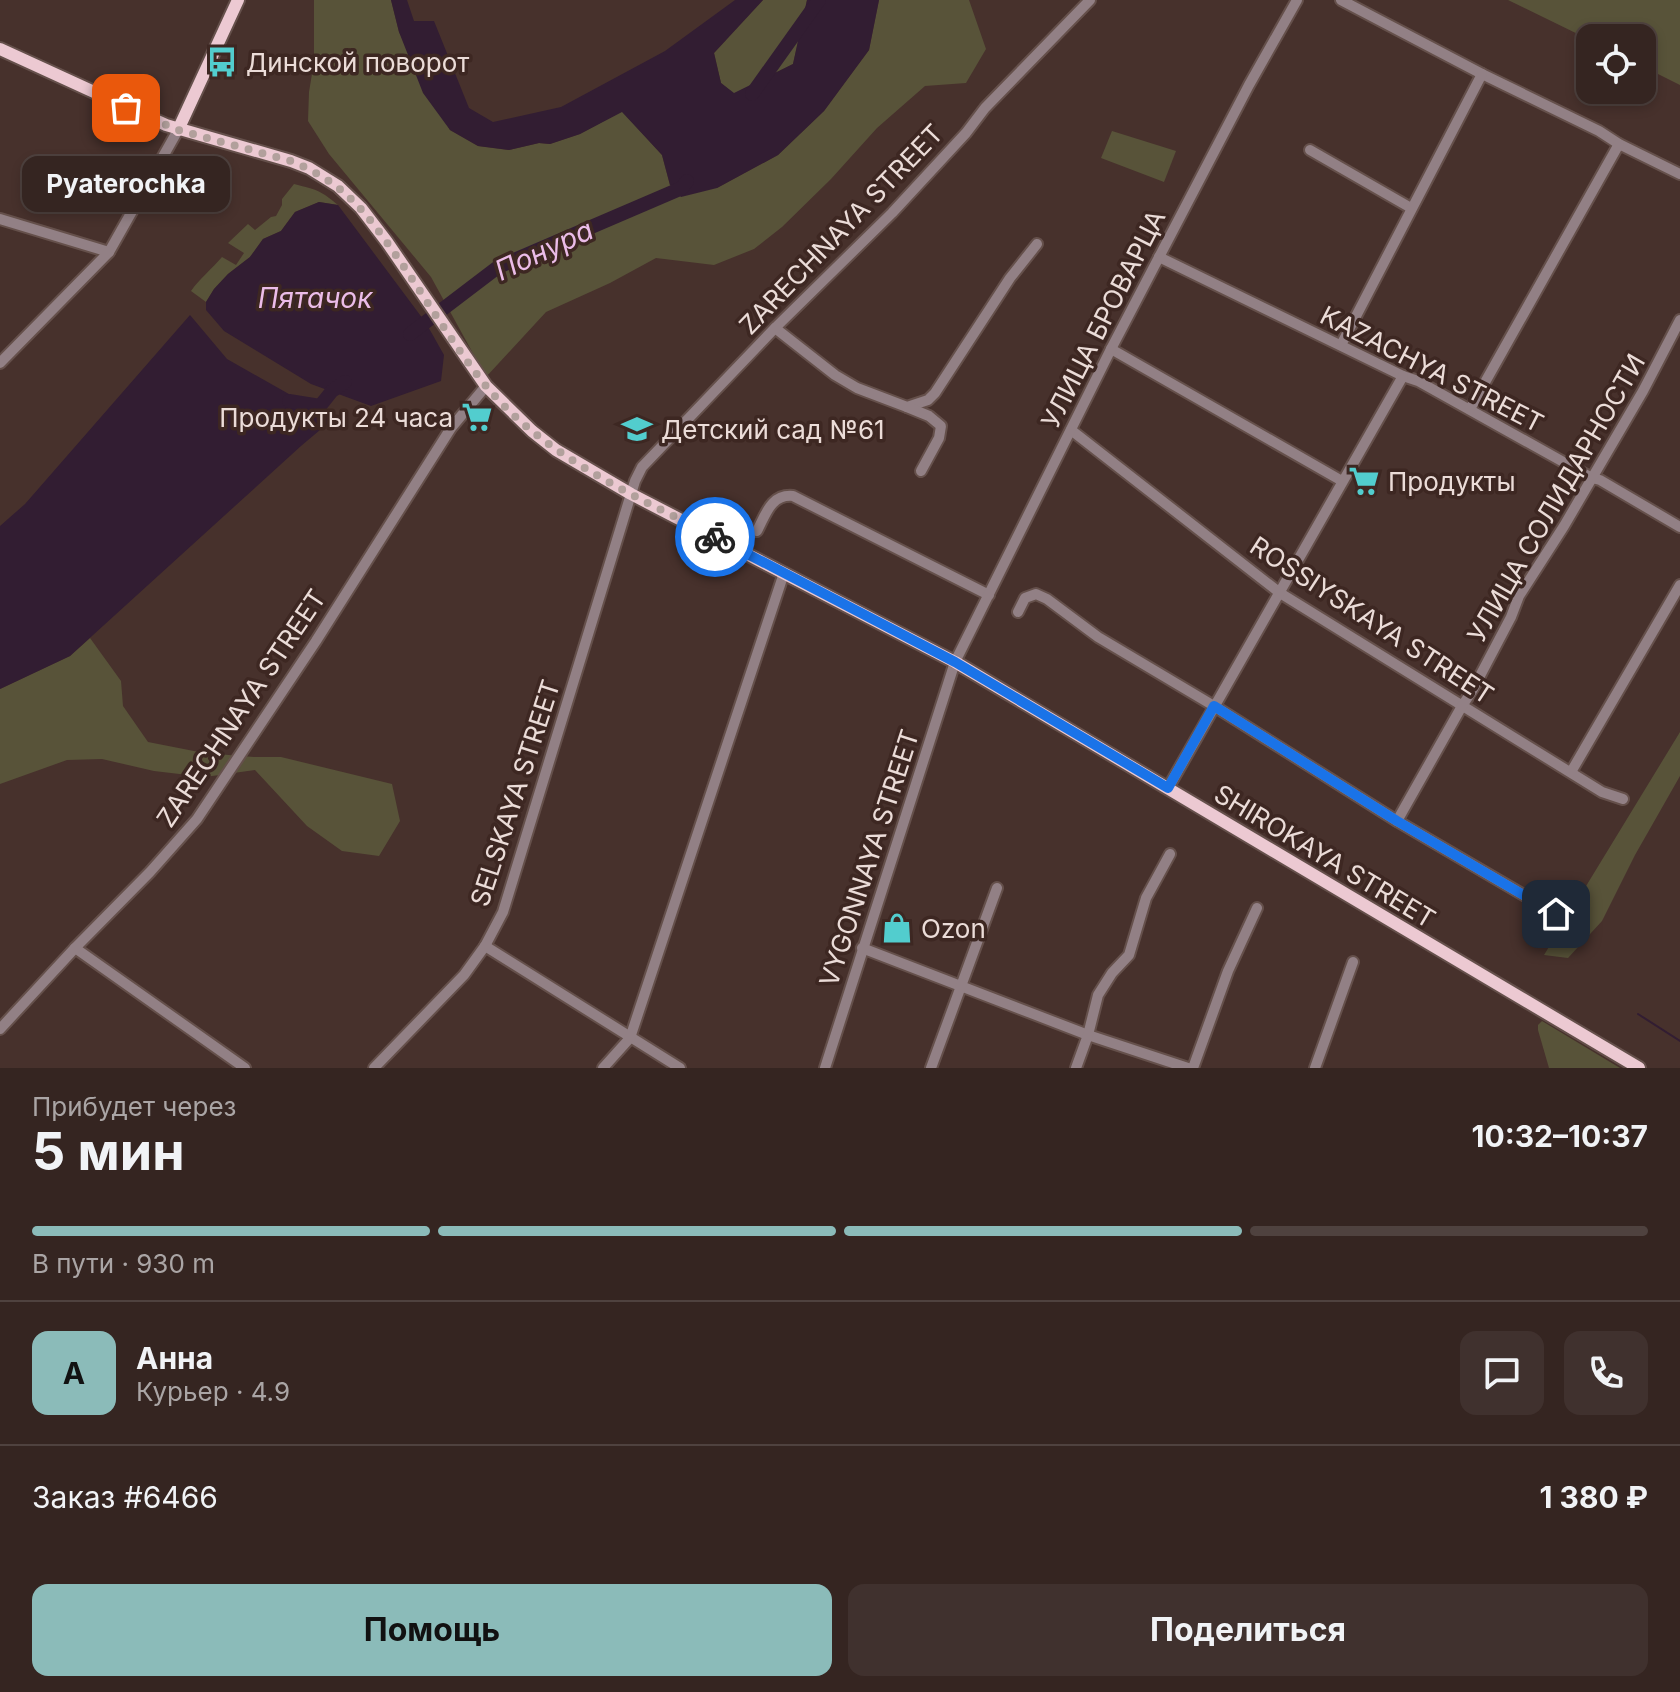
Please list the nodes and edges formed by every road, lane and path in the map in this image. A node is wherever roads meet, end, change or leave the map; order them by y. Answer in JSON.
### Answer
{"nodes":[{"id":1,"x":238,"y":0,"type":"edge"},
{"id":2,"x":1090,"y":0,"type":"edge"},
{"id":3,"x":1297,"y":0,"type":"edge"},
{"id":4,"x":1341,"y":0,"type":"edge"},
{"id":5,"x":0,"y":49,"type":"edge"},
{"id":6,"x":1482,"y":74,"type":"junction"},
{"id":7,"x":178,"y":130,"type":"junction"},
{"id":8,"x":1619,"y":144,"type":"junction"},
{"id":9,"x":1310,"y":150,"type":"dead end"},
{"id":10,"x":1680,"y":174,"type":"edge"},
{"id":11,"x":1411,"y":208,"type":"junction"},
{"id":12,"x":0,"y":219,"type":"edge"},
{"id":13,"x":1037,"y":244,"type":"dead end"},
{"id":14,"x":109,"y":252,"type":"junction"},
{"id":15,"x":1159,"y":257,"type":"junction"},
{"id":16,"x":1680,"y":320,"type":"edge"},
{"id":17,"x":775,"y":328,"type":"junction"},
{"id":18,"x":1341,"y":345,"type":"junction"},
{"id":19,"x":1111,"y":349,"type":"junction"},
{"id":20,"x":0,"y":363,"type":"edge"},
{"id":21,"x":1403,"y":376,"type":"junction"},
{"id":22,"x":486,"y":386,"type":"junction"},
{"id":23,"x":907,"y":407,"type":"junction"},
{"id":24,"x":1470,"y":409,"type":"junction"},
{"id":25,"x":1071,"y":430,"type":"junction"},
{"id":26,"x":921,"y":471,"type":"dead end"},
{"id":27,"x":1592,"y":478,"type":"junction"},
{"id":28,"x":1342,"y":481,"type":"junction"},
{"id":29,"x":631,"y":494,"type":"junction"},
{"id":30,"x":1680,"y":527,"type":"edge"},
{"id":31,"x":757,"y":531,"type":"dead end"},
{"id":32,"x":784,"y":573,"type":"junction"},
{"id":33,"x":1680,"y":585,"type":"edge"},
{"id":34,"x":1280,"y":593,"type":"junction"},
{"id":35,"x":989,"y":595,"type":"junction"},
{"id":36,"x":1018,"y":612,"type":"dead end"},
{"id":37,"x":955,"y":662,"type":"junction"},
{"id":38,"x":1214,"y":706,"type":"junction"},
{"id":39,"x":1462,"y":706,"type":"junction"},
{"id":40,"x":1571,"y":772,"type":"junction"},
{"id":41,"x":1168,"y":788,"type":"junction"},
{"id":42,"x":1623,"y":799,"type":"dead end"},
{"id":43,"x":1397,"y":821,"type":"junction"},
{"id":44,"x":1170,"y":854,"type":"dead end"},
{"id":45,"x":997,"y":888,"type":"dead end"},
{"id":46,"x":1257,"y":908,"type":"dead end"},
{"id":47,"x":1556,"y":914,"type":"dead end"},
{"id":48,"x":485,"y":946,"type":"junction"},
{"id":49,"x":75,"y":948,"type":"junction"},
{"id":50,"x":862,"y":948,"type":"junction"},
{"id":51,"x":1353,"y":962,"type":"dead end"},
{"id":52,"x":961,"y":987,"type":"junction"},
{"id":53,"x":0,"y":1029,"type":"edge"},
{"id":54,"x":1088,"y":1035,"type":"junction"},
{"id":55,"x":630,"y":1038,"type":"junction"},
{"id":56,"x":245,"y":1068,"type":"edge"},
{"id":57,"x":374,"y":1068,"type":"edge"},
{"id":58,"x":603,"y":1068,"type":"edge"},
{"id":59,"x":680,"y":1068,"type":"edge"},
{"id":60,"x":825,"y":1068,"type":"edge"},
{"id":61,"x":931,"y":1068,"type":"edge"},
{"id":62,"x":1076,"y":1068,"type":"edge"},
{"id":63,"x":1190,"y":1068,"type":"edge"},
{"id":64,"x":1315,"y":1068,"type":"edge"},
{"id":65,"x":1639,"y":1068,"type":"edge"}],
"edges":[{"from":1,"to":7,"type":"main road"},
{"from":2,"to":17,"type":"street","name":"ZARECHNAYA STREET"},
{"from":3,"to":15,"type":"street","name":"УЛИЦА БРОВАРЦА"},
{"from":4,"to":6,"type":"street"},
{"from":5,"to":7,"type":"main road","name":"SHIROKAYA STREET"},
{"from":6,"to":8,"type":"street"},
{"from":6,"to":11,"type":"street"},
{"from":7,"to":14,"type":"street"},
{"from":7,"to":22,"type":"main road","name":"SHIROKAYA STREET"},
{"from":8,"to":10,"type":"street"},
{"from":8,"to":24,"type":"street"},
{"from":9,"to":11,"type":"street"},
{"from":11,"to":18,"type":"street"},
{"from":12,"to":14,"type":"street"},
{"from":13,"to":23,"type":"street"},
{"from":14,"to":20,"type":"street"},
{"from":15,"to":18,"type":"street","name":"KAZACHYA STREET"},
{"from":15,"to":19,"type":"street","name":"УЛИЦА БРОВАРЦА"},
{"from":16,"to":27,"type":"street","name":"УЛИЦА СОЛИДАРНОСТИ"},
{"from":17,"to":23,"type":"street"},
{"from":17,"to":29,"type":"street","name":"ZARECHNAYA STREET"},
{"from":18,"to":21,"type":"street","name":"KAZACHYA STREET"},
{"from":19,"to":25,"type":"street","name":"УЛИЦА БРОВАРЦА"},
{"from":19,"to":28,"type":"street"},
{"from":21,"to":24,"type":"street","name":"KAZACHYA STREET"},
{"from":21,"to":28,"type":"street"},
{"from":22,"to":29,"type":"main road","name":"SHIROKAYA STREET"},
{"from":22,"to":49,"type":"street","name":"ZARECHNAYA STREET"},
{"from":23,"to":26,"type":"street"},
{"from":24,"to":27,"type":"street","name":"KAZACHYA STREET"},
{"from":25,"to":34,"type":"street","name":"ROSSIYSKAYA STREET"},
{"from":25,"to":35,"type":"street","name":"УЛИЦА БРОВАРЦА"},
{"from":27,"to":30,"type":"street","name":"KAZACHYA STREET"},
{"from":27,"to":39,"type":"street","name":"УЛИЦА СОЛИДАРНОСТИ"},
{"from":28,"to":34,"type":"street"},
{"from":29,"to":32,"type":"main road","name":"SHIROKAYA STREET"},
{"from":29,"to":48,"type":"street","name":"SELSKAYA STREET"},
{"from":31,"to":35,"type":"street"},
{"from":32,"to":37,"type":"main road","name":"SHIROKAYA STREET"},
{"from":32,"to":55,"type":"street"},
{"from":33,"to":40,"type":"street"},
{"from":34,"to":38,"type":"street"},
{"from":34,"to":39,"type":"street","name":"ROSSIYSKAYA STREET"},
{"from":35,"to":37,"type":"street","name":"УЛИЦА БРОВАРЦА"},
{"from":36,"to":38,"type":"street"},
{"from":37,"to":41,"type":"main road","name":"SHIROKAYA STREET"},
{"from":37,"to":50,"type":"street","name":"VYGONNAYA STREET"},
{"from":38,"to":41,"type":"street"},
{"from":38,"to":43,"type":"street"},
{"from":39,"to":40,"type":"street","name":"ROSSIYSKAYA STREET"},
{"from":39,"to":43,"type":"street","name":"УЛИЦА СОЛИДАРНОСТИ"},
{"from":40,"to":42,"type":"street","name":"ROSSIYSKAYA STREET"},
{"from":41,"to":65,"type":"main road","name":"SHIROKAYA STREET"},
{"from":43,"to":47,"type":"street"},
{"from":44,"to":54,"type":"street"},
{"from":45,"to":52,"type":"street"},
{"from":46,"to":63,"type":"street"},
{"from":48,"to":55,"type":"street"},
{"from":48,"to":57,"type":"street","name":"SELSKAYA STREET"},
{"from":49,"to":53,"type":"street","name":"ZARECHNAYA STREET"},
{"from":49,"to":56,"type":"street"},
{"from":50,"to":52,"type":"street"},
{"from":50,"to":60,"type":"street","name":"VYGONNAYA STREET"},
{"from":51,"to":64,"type":"street"},
{"from":52,"to":54,"type":"street"},
{"from":52,"to":61,"type":"street"},
{"from":54,"to":62,"type":"street"},
{"from":54,"to":63,"type":"street"},
{"from":55,"to":58,"type":"street"},
{"from":55,"to":59,"type":"street"}]}
